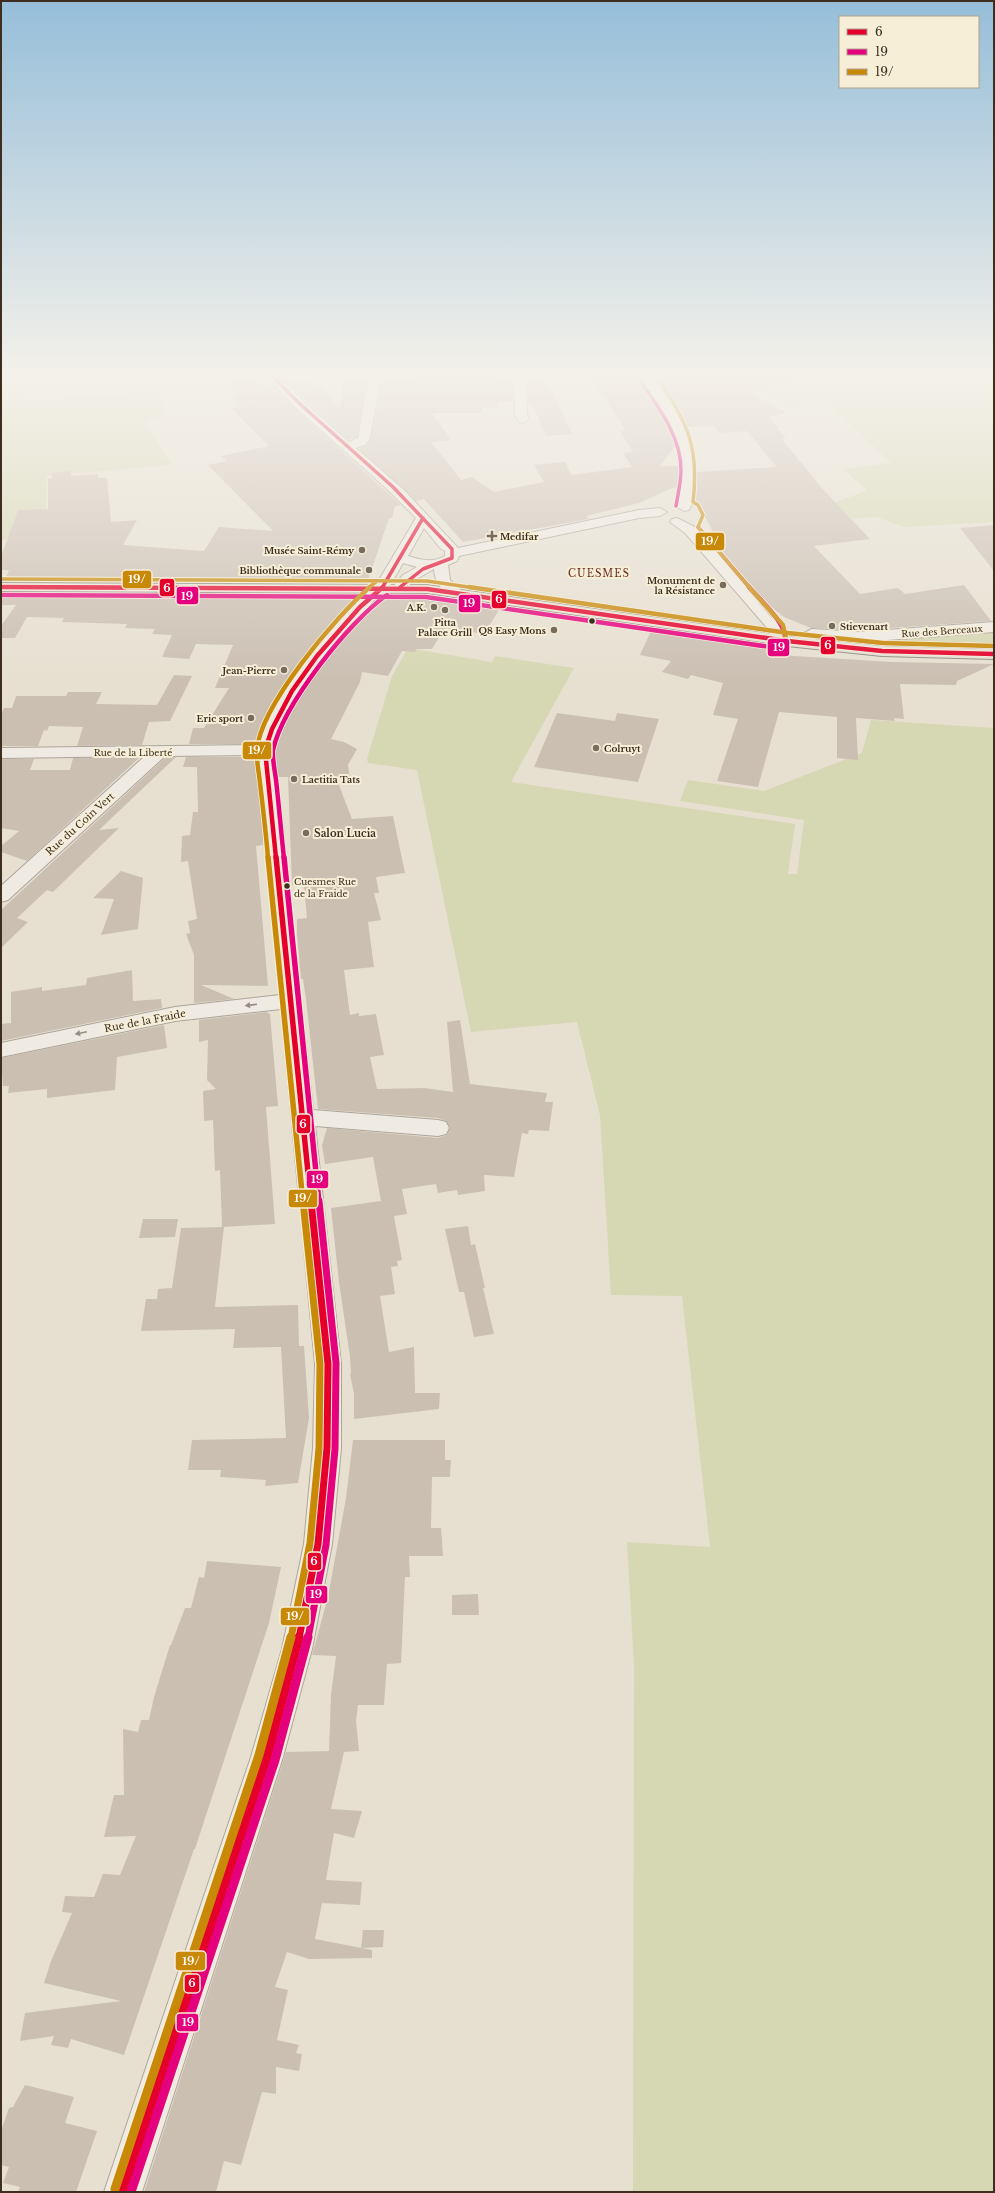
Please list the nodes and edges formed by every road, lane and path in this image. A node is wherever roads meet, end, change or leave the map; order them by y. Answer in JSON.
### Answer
{"nodes":[{"id":1,"x":382,"y":477,"type":"edge"},
{"id":2,"x":687,"y":477,"type":"edge"},
{"id":3,"x":684,"y":507,"type":"junction"},
{"id":4,"x":660,"y":512,"type":"junction"},
{"id":5,"x":424,"y":518,"type":"junction"},
{"id":6,"x":686,"y":524,"type":"junction"},
{"id":7,"x":451,"y":550,"type":"junction"},
{"id":8,"x":404,"y":552,"type":"junction"},
{"id":9,"x":437,"y":564,"type":"junction"},
{"id":10,"x":1,"y":587,"type":"edge"},
{"id":11,"x":382,"y":588,"type":"junction"},
{"id":12,"x":399,"y":588,"type":"junction"},
{"id":13,"x":456,"y":592,"type":"junction"},
{"id":14,"x":764,"y":619,"type":"junction"},
{"id":15,"x":994,"y":627,"type":"edge"},
{"id":16,"x":749,"y":636,"type":"junction"},
{"id":17,"x":787,"y":641,"type":"junction"},
{"id":18,"x":994,"y":654,"type":"edge"},
{"id":19,"x":265,"y":750,"type":"junction"},
{"id":20,"x":1,"y":753,"type":"edge"},
{"id":21,"x":159,"y":753,"type":"junction"},
{"id":22,"x":4,"y":891,"type":"edge"},
{"id":23,"x":289,"y":1001,"type":"junction"},
{"id":24,"x":1,"y":1050,"type":"edge"},
{"id":25,"x":304,"y":1117,"type":"junction"},
{"id":26,"x":438,"y":1128,"type":"dead end"},
{"id":27,"x":123,"y":2192,"type":"edge"}],
"edges":[{"from":1,"to":5,"type":"street"},
{"from":2,"to":3,"type":"street"},
{"from":3,"to":4,"type":"street"},
{"from":3,"to":6,"type":"street"},
{"from":4,"to":6,"type":"street"},
{"from":4,"to":7,"type":"street"},
{"from":5,"to":7,"type":"street"},
{"from":5,"to":8,"type":"street"},
{"from":6,"to":14,"type":"street"},
{"from":7,"to":8,"type":"street"},
{"from":7,"to":9,"type":"street"},
{"from":8,"to":9,"type":"street"},
{"from":8,"to":11,"type":"street"},
{"from":9,"to":12,"type":"street"},
{"from":9,"to":13,"type":"street"},
{"from":10,"to":11,"type":"main road"},
{"from":11,"to":12,"type":"main road"},
{"from":11,"to":19,"type":"street"},
{"from":12,"to":13,"type":"main road"},
{"from":13,"to":16,"type":"main road"},
{"from":14,"to":16,"type":"street"},
{"from":14,"to":17,"type":"street"},
{"from":15,"to":17,"type":"street","name":"Rue des Berceaux"},
{"from":16,"to":17,"type":"main road"},
{"from":17,"to":18,"type":"main road"},
{"from":19,"to":21,"type":"street","name":"Rue de la Liberté"},
{"from":19,"to":23,"type":"street"},
{"from":20,"to":21,"type":"street","name":"Rue de la Liberté"},
{"from":21,"to":22,"type":"street","name":"Rue du Coin Vert"},
{"from":23,"to":24,"type":"street","name":"Rue de la Fraide","one_way":true},
{"from":23,"to":25,"type":"street"},
{"from":25,"to":26,"type":"street"},
{"from":25,"to":27,"type":"street"}]}
